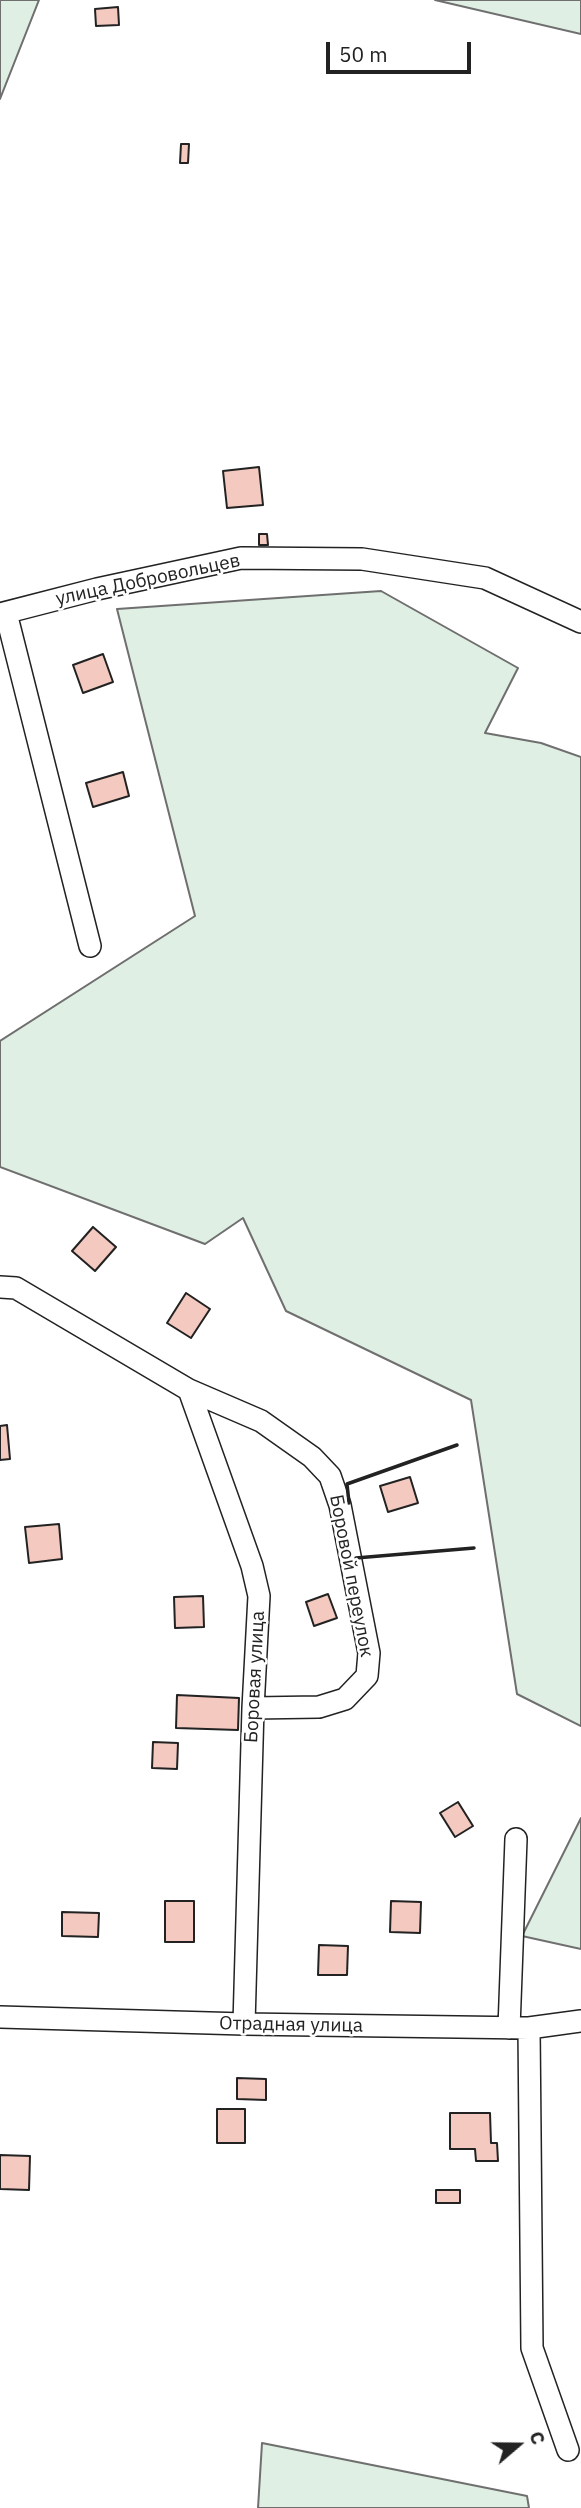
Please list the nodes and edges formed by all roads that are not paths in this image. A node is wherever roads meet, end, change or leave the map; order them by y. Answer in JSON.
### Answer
{"nodes":[{"id":1,"x":3,"y":613,"type":"edge"},
{"id":2,"x":581,"y":622,"type":"edge"},
{"id":3,"x":90,"y":946,"type":"dead end"},
{"id":4,"x":0,"y":1287,"type":"edge"},
{"id":5,"x":189,"y":1390,"type":"junction"},
{"id":6,"x":253,"y":1708,"type":"junction"},
{"id":7,"x":516,"y":1839,"type":"dead end"},
{"id":8,"x":0,"y":2017,"type":"edge"},
{"id":9,"x":581,"y":2021,"type":"edge"},
{"id":10,"x":244,"y":2024,"type":"junction"},
{"id":11,"x":519,"y":2028,"type":"junction"},
{"id":12,"x":568,"y":2450,"type":"dead end"}],
"edges":[{"from":1,"to":2,"type":"street","name":"улица Добровольцев"},
{"from":1,"to":3,"type":"street"},
{"from":4,"to":5,"type":"street"},
{"from":5,"to":6,"type":"street","name":"Боровая улица"},
{"from":5,"to":6,"type":"street","name":"Боровой переулок"},
{"from":6,"to":10,"type":"street","name":"Боровая улица"},
{"from":7,"to":11,"type":"street"},
{"from":8,"to":10,"type":"street","name":"Отрадная улица"},
{"from":9,"to":11,"type":"street","name":"Отрадная улица"},
{"from":10,"to":11,"type":"street","name":"Отрадная улица"},
{"from":11,"to":12,"type":"street"}]}
